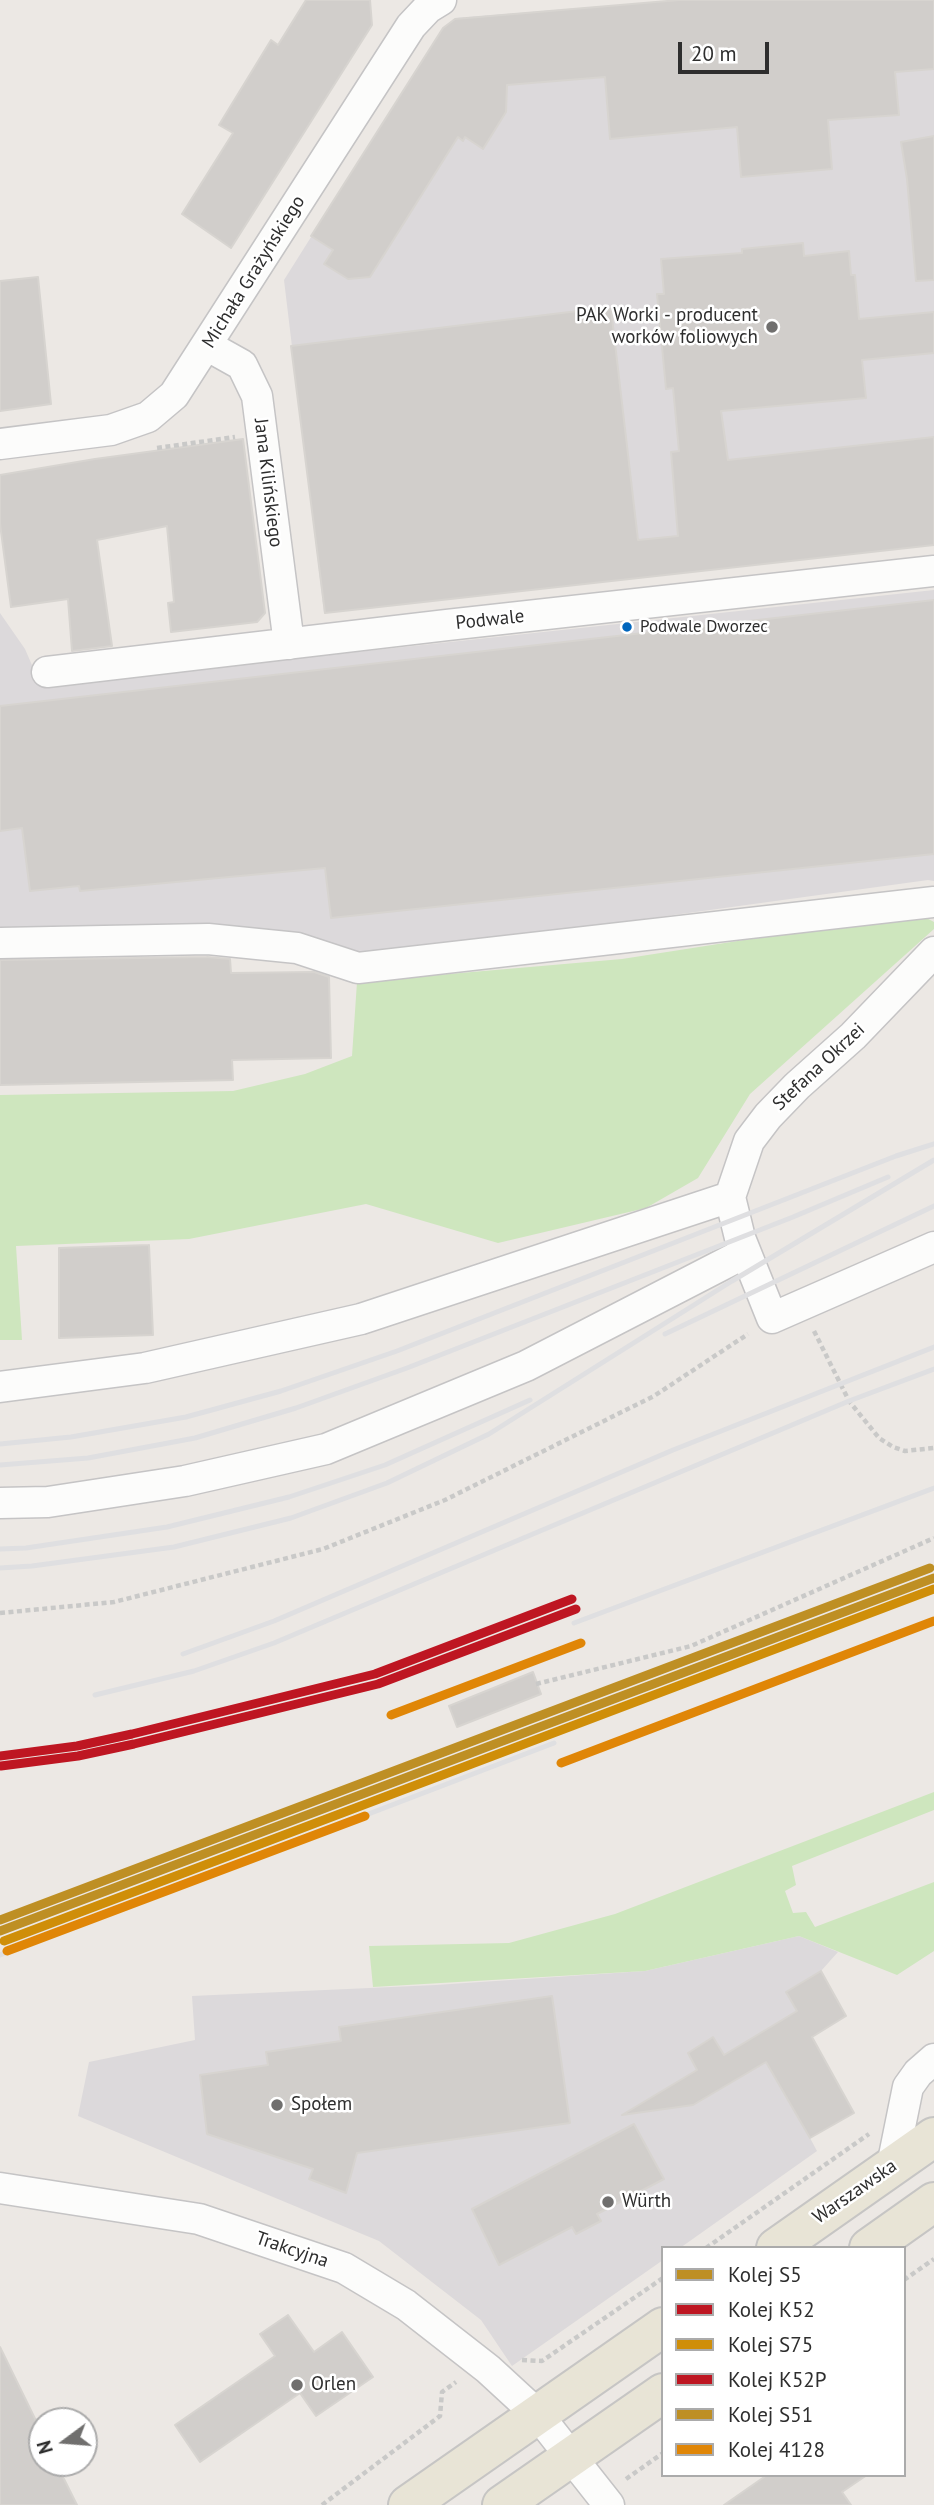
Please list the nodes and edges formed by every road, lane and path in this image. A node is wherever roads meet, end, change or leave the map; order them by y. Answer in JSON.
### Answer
{"nodes":[{"id":1,"x":441,"y":0,"type":"edge"},
{"id":2,"x":208,"y":346,"type":"junction"},
{"id":3,"x":245,"y":435,"type":"dead end"},
{"id":4,"x":0,"y":444,"type":"edge"},
{"id":5,"x":149,"y":449,"type":"dead end"},
{"id":6,"x":934,"y":571,"type":"edge"},
{"id":7,"x":289,"y":644,"type":"junction"},
{"id":8,"x":47,"y":672,"type":"dead end"},
{"id":9,"x":934,"y":902,"type":"edge"},
{"id":10,"x":0,"y":943,"type":"edge"},
{"id":11,"x":934,"y":952,"type":"edge"},
{"id":12,"x":730,"y":1197,"type":"junction"},
{"id":13,"x":934,"y":1247,"type":"edge"},
{"id":14,"x":745,"y":1253,"type":"junction"},
{"id":15,"x":802,"y":1305,"type":"junction"},
{"id":16,"x":772,"y":1318,"type":"junction"},
{"id":17,"x":0,"y":1387,"type":"edge"},
{"id":18,"x":934,"y":1448,"type":"edge"},
{"id":19,"x":0,"y":1503,"type":"edge"},
{"id":20,"x":934,"y":1538,"type":"edge"},
{"id":21,"x":0,"y":1613,"type":"edge"},
{"id":22,"x":536,"y":1684,"type":"dead end"},
{"id":23,"x":934,"y":2059,"type":"edge"},
{"id":24,"x":901,"y":2112,"type":"junction"},
{"id":25,"x":934,"y":2137,"type":"edge"},
{"id":26,"x":892,"y":2166,"type":"junction"},
{"id":27,"x":0,"y":2188,"type":"edge"},
{"id":28,"x":934,"y":2202,"type":"edge"},
{"id":29,"x":709,"y":2246,"type":"edge"},
{"id":30,"x":779,"y":2246,"type":"edge"},
{"id":31,"x":872,"y":2246,"type":"edge"},
{"id":32,"x":934,"y":2259,"type":"edge"},
{"id":33,"x":906,"y":2279,"type":"edge"},
{"id":34,"x":661,"y":2328,"type":"edge"},
{"id":35,"x":661,"y":2394,"type":"edge"},
{"id":36,"x":538,"y":2414,"type":"junction"},
{"id":37,"x":573,"y":2456,"type":"junction"},
{"id":38,"x":408,"y":2505,"type":"edge"},
{"id":39,"x":502,"y":2505,"type":"edge"},
{"id":40,"x":609,"y":2505,"type":"edge"}],
"edges":[{"from":1,"to":2,"type":"street","name":"Michała Grażyńskiego"},
{"from":2,"to":4,"type":"street","name":"Michała Grażyńskiego"},
{"from":2,"to":7,"type":"street","name":"Jana Kilińskiego"},
{"from":3,"to":5,"type":"path"},
{"from":6,"to":7,"type":"street","name":"Podwale"},
{"from":7,"to":8,"type":"street","name":"Podwale"},
{"from":9,"to":10,"type":"street"},
{"from":11,"to":12,"type":"street","name":"Stefana Okrzei"},
{"from":12,"to":14,"type":"street"},
{"from":12,"to":17,"type":"street"},
{"from":13,"to":15,"type":"street"},
{"from":14,"to":16,"type":"street"},
{"from":14,"to":19,"type":"street"},
{"from":15,"to":16,"type":"street"},
{"from":15,"to":18,"type":"path"},
{"from":16,"to":21,"type":"path"},
{"from":20,"to":22,"type":"path"},
{"from":23,"to":24,"type":"street"},
{"from":24,"to":26,"type":"street"},
{"from":24,"to":29,"type":"path"},
{"from":25,"to":26,"type":"main road","name":"Warszawska"},
{"from":26,"to":30,"type":"main road","name":"Warszawska"},
{"from":27,"to":36,"type":"street","name":"Trakcyjna"},
{"from":28,"to":31,"type":"main road"},
{"from":32,"to":33,"type":"path"},
{"from":34,"to":36,"type":"main road"},
{"from":35,"to":37,"type":"main road"},
{"from":36,"to":37,"type":"street"},
{"from":36,"to":38,"type":"main road"},
{"from":37,"to":39,"type":"main road"},
{"from":37,"to":40,"type":"street"}]}
